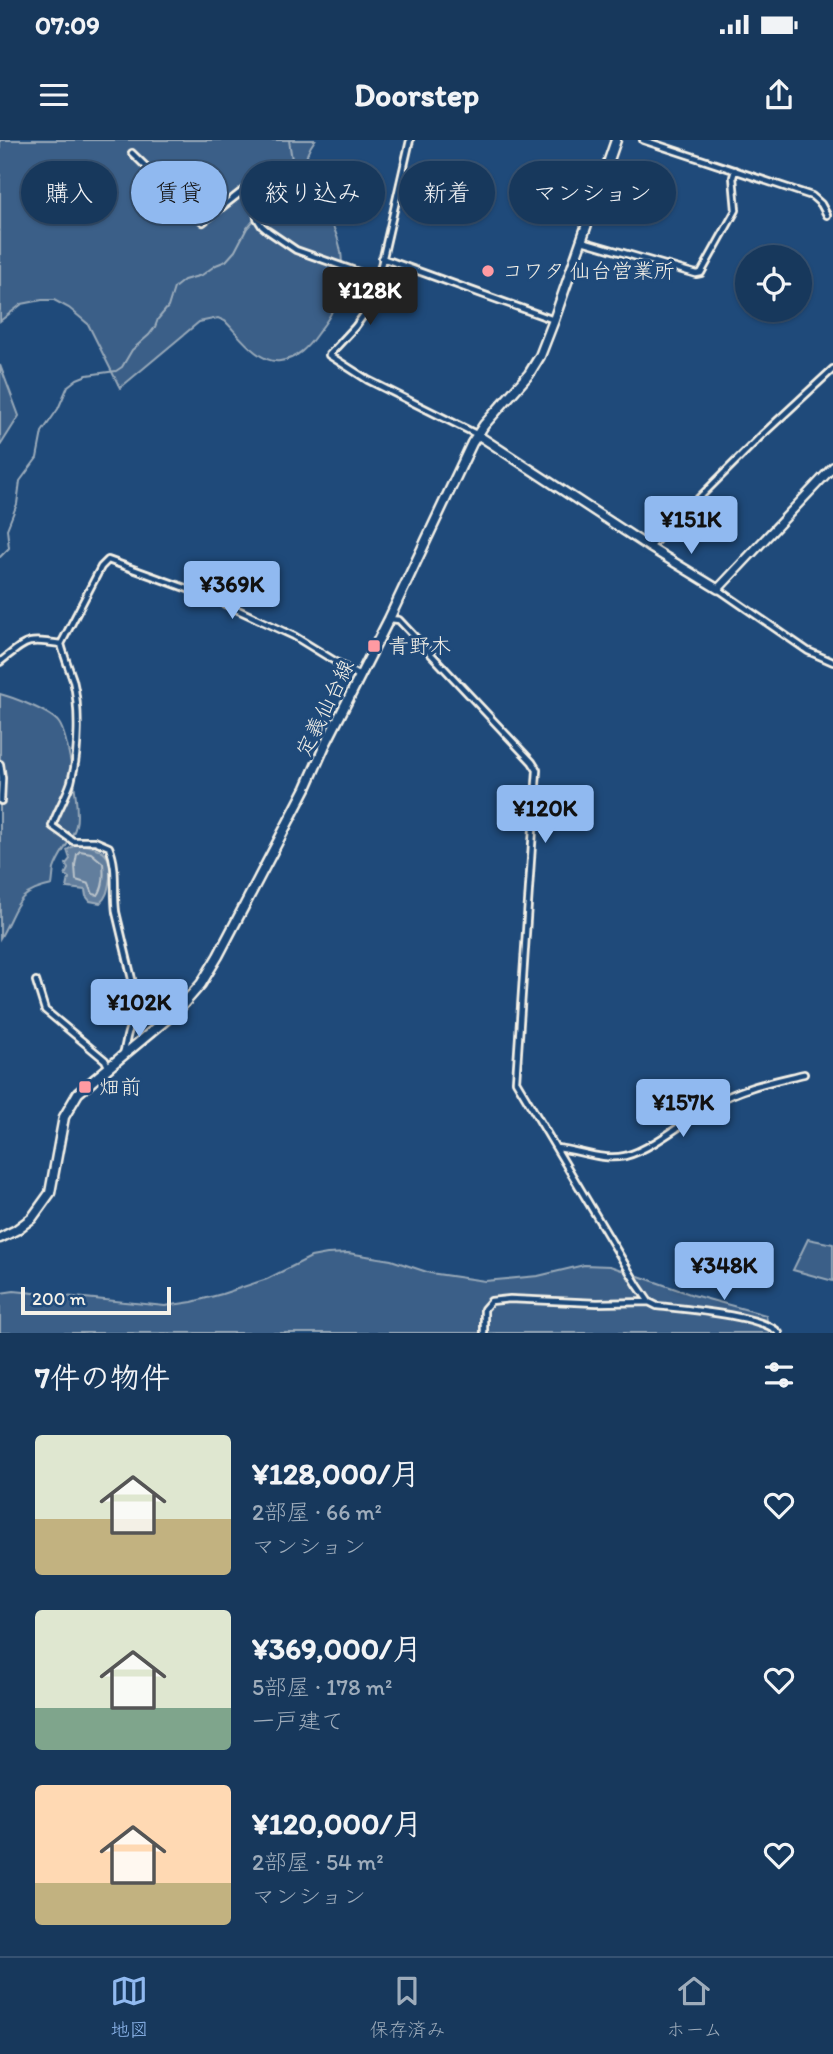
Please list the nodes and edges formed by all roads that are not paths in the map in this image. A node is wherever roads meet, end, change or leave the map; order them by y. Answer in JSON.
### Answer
{"nodes":[{"id":1,"x":410,"y":140,"type":"edge"},
{"id":2,"x":616,"y":140,"type":"edge"},
{"id":3,"x":643,"y":140,"type":"edge"},
{"id":4,"x":132,"y":153,"type":"dead end"},
{"id":5,"x":735,"y":170,"type":"junction"},
{"id":6,"x":827,"y":215,"type":"dead end"},
{"id":7,"x":582,"y":241,"type":"junction"},
{"id":8,"x":382,"y":258,"type":"junction"},
{"id":9,"x":378,"y":279,"type":"junction"},
{"id":10,"x":554,"y":320,"type":"junction"},
{"id":11,"x":833,"y":369,"type":"edge"},
{"id":12,"x":478,"y":435,"type":"junction"},
{"id":13,"x":833,"y":467,"type":"edge"},
{"id":14,"x":649,"y":547,"type":"junction"},
{"id":15,"x":718,"y":589,"type":"junction"},
{"id":16,"x":389,"y":619,"type":"junction"},
{"id":17,"x":61,"y":644,"type":"junction"},
{"id":18,"x":0,"y":662,"type":"edge"},
{"id":19,"x":833,"y":662,"type":"edge"},
{"id":20,"x":359,"y":677,"type":"junction"},
{"id":21,"x":0,"y":764,"type":"edge"},
{"id":22,"x":1,"y":801,"type":"edge"},
{"id":23,"x":36,"y":981,"type":"dead end"},
{"id":24,"x":189,"y":998,"type":"junction"},
{"id":25,"x":140,"y":1013,"type":"junction"},
{"id":26,"x":123,"y":1055,"type":"junction"},
{"id":27,"x":108,"y":1066,"type":"junction"},
{"id":28,"x":804,"y":1074,"type":"dead end"},
{"id":29,"x":556,"y":1148,"type":"junction"},
{"id":30,"x":0,"y":1238,"type":"edge"},
{"id":31,"x":649,"y":1302,"type":"junction"},
{"id":32,"x":484,"y":1333,"type":"edge"},
{"id":33,"x":779,"y":1333,"type":"edge"}],
"edges":[{"from":1,"to":8,"type":"street"},
{"from":2,"to":7,"type":"main road","name":"定義仙台線"},
{"from":3,"to":5,"type":"street"},
{"from":4,"to":9,"type":"street"},
{"from":5,"to":6,"type":"street"},
{"from":5,"to":7,"type":"street"},
{"from":7,"to":10,"type":"main road","name":"定義仙台線"},
{"from":8,"to":9,"type":"street"},
{"from":8,"to":10,"type":"street"},
{"from":9,"to":12,"type":"street"},
{"from":10,"to":12,"type":"main road","name":"定義仙台線"},
{"from":11,"to":14,"type":"street"},
{"from":12,"to":14,"type":"street"},
{"from":12,"to":16,"type":"main road","name":"定義仙台線"},
{"from":13,"to":15,"type":"street"},
{"from":14,"to":15,"type":"street"},
{"from":15,"to":19,"type":"street"},
{"from":16,"to":20,"type":"main road","name":"定義仙台線"},
{"from":16,"to":29,"type":"street"},
{"from":17,"to":18,"type":"street"},
{"from":17,"to":20,"type":"street"},
{"from":17,"to":25,"type":"street"},
{"from":20,"to":24,"type":"main road","name":"定義仙台線"},
{"from":21,"to":22,"type":"street"},
{"from":23,"to":27,"type":"street"},
{"from":24,"to":25,"type":"street"},
{"from":24,"to":26,"type":"main road","name":"定義仙台線"},
{"from":25,"to":26,"type":"street"},
{"from":26,"to":27,"type":"main road","name":"定義仙台線"},
{"from":27,"to":30,"type":"main road","name":"定義仙台線"},
{"from":28,"to":29,"type":"street"},
{"from":29,"to":31,"type":"street"},
{"from":31,"to":32,"type":"street"},
{"from":31,"to":33,"type":"street"}]}
